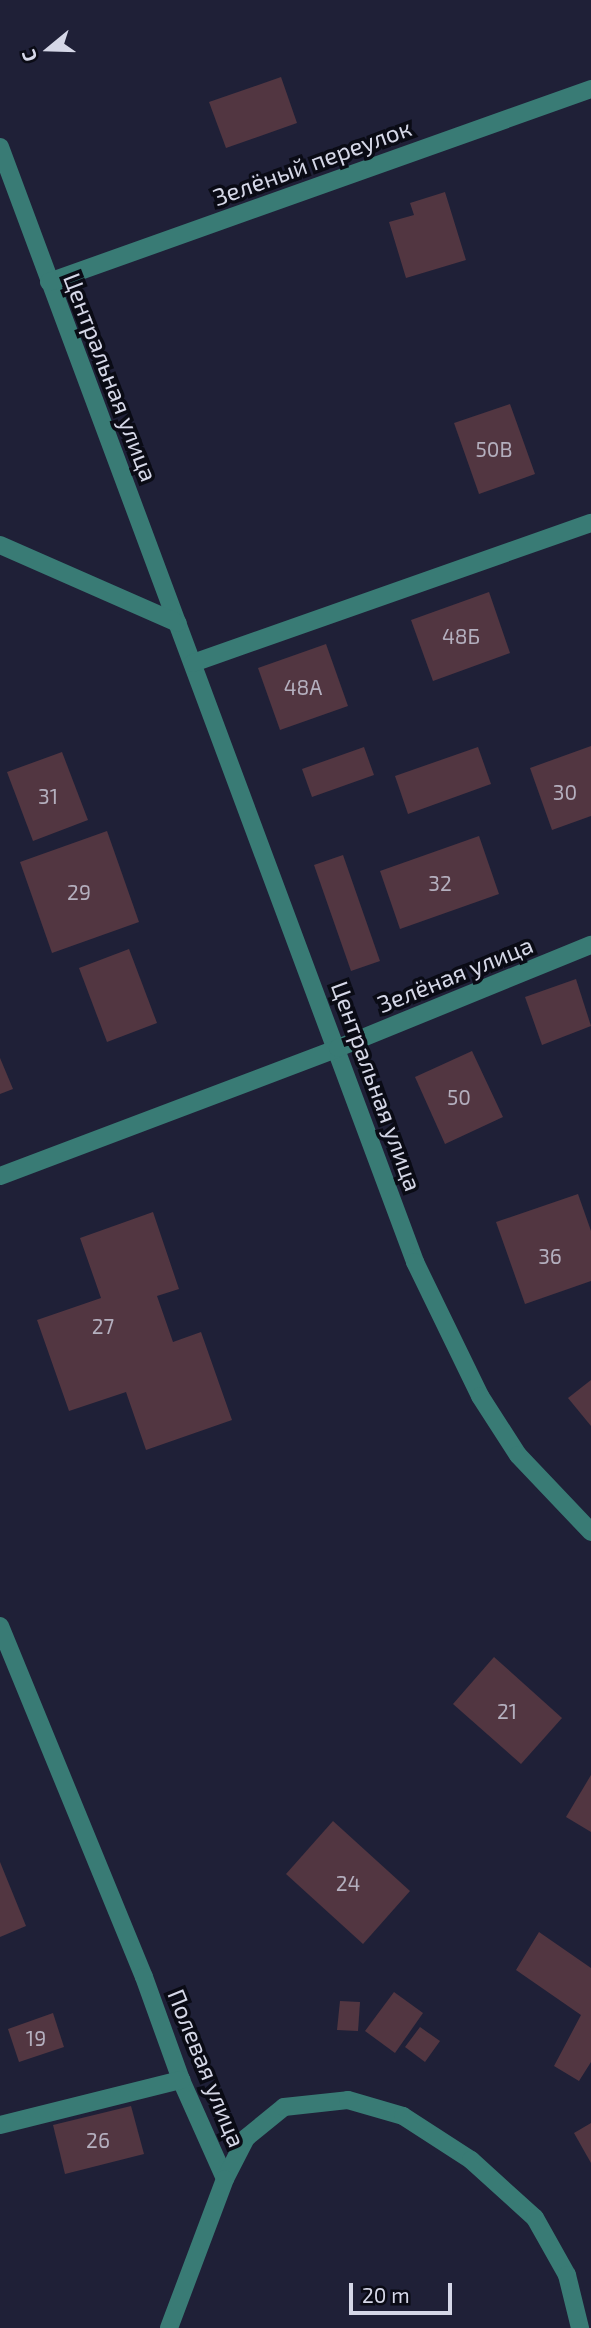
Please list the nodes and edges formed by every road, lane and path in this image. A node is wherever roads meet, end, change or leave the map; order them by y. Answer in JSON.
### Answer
{"nodes":[{"id":1,"x":591,"y":89,"type":"edge"},
{"id":2,"x":0,"y":147,"type":"edge"},
{"id":3,"x":49,"y":282,"type":"junction"},
{"id":4,"x":591,"y":523,"type":"edge"},
{"id":5,"x":0,"y":545,"type":"edge"},
{"id":6,"x":178,"y":622,"type":"junction"},
{"id":7,"x":193,"y":663,"type":"junction"},
{"id":8,"x":591,"y":945,"type":"edge"},
{"id":9,"x":338,"y":1048,"type":"junction"},
{"id":10,"x":0,"y":1176,"type":"edge"},
{"id":11,"x":591,"y":1532,"type":"edge"},
{"id":12,"x":0,"y":1626,"type":"edge"},
{"id":13,"x":181,"y":2080,"type":"junction"},
{"id":14,"x":0,"y":2125,"type":"edge"},
{"id":15,"x":225,"y":2179,"type":"junction"},
{"id":16,"x":169,"y":2328,"type":"edge"},
{"id":17,"x":580,"y":2328,"type":"edge"}],
"edges":[{"from":1,"to":3,"type":"street","name":"Зелёный переулок"},
{"from":2,"to":3,"type":"street","name":"Центральная улица"},
{"from":3,"to":6,"type":"street","name":"Центральная улица"},
{"from":4,"to":7,"type":"street"},
{"from":5,"to":6,"type":"street"},
{"from":6,"to":7,"type":"street","name":"Центральная улица"},
{"from":7,"to":9,"type":"street","name":"Центральная улица"},
{"from":8,"to":9,"type":"street","name":"Зелёная улица"},
{"from":9,"to":10,"type":"street","name":"Зелёная улица"},
{"from":9,"to":11,"type":"street","name":"Центральная улица"},
{"from":12,"to":13,"type":"street","name":"Полевая улица"},
{"from":13,"to":14,"type":"street"},
{"from":13,"to":15,"type":"street","name":"Полевая улица"},
{"from":15,"to":16,"type":"street"},
{"from":15,"to":17,"type":"street","name":"Полевая улица"}]}
